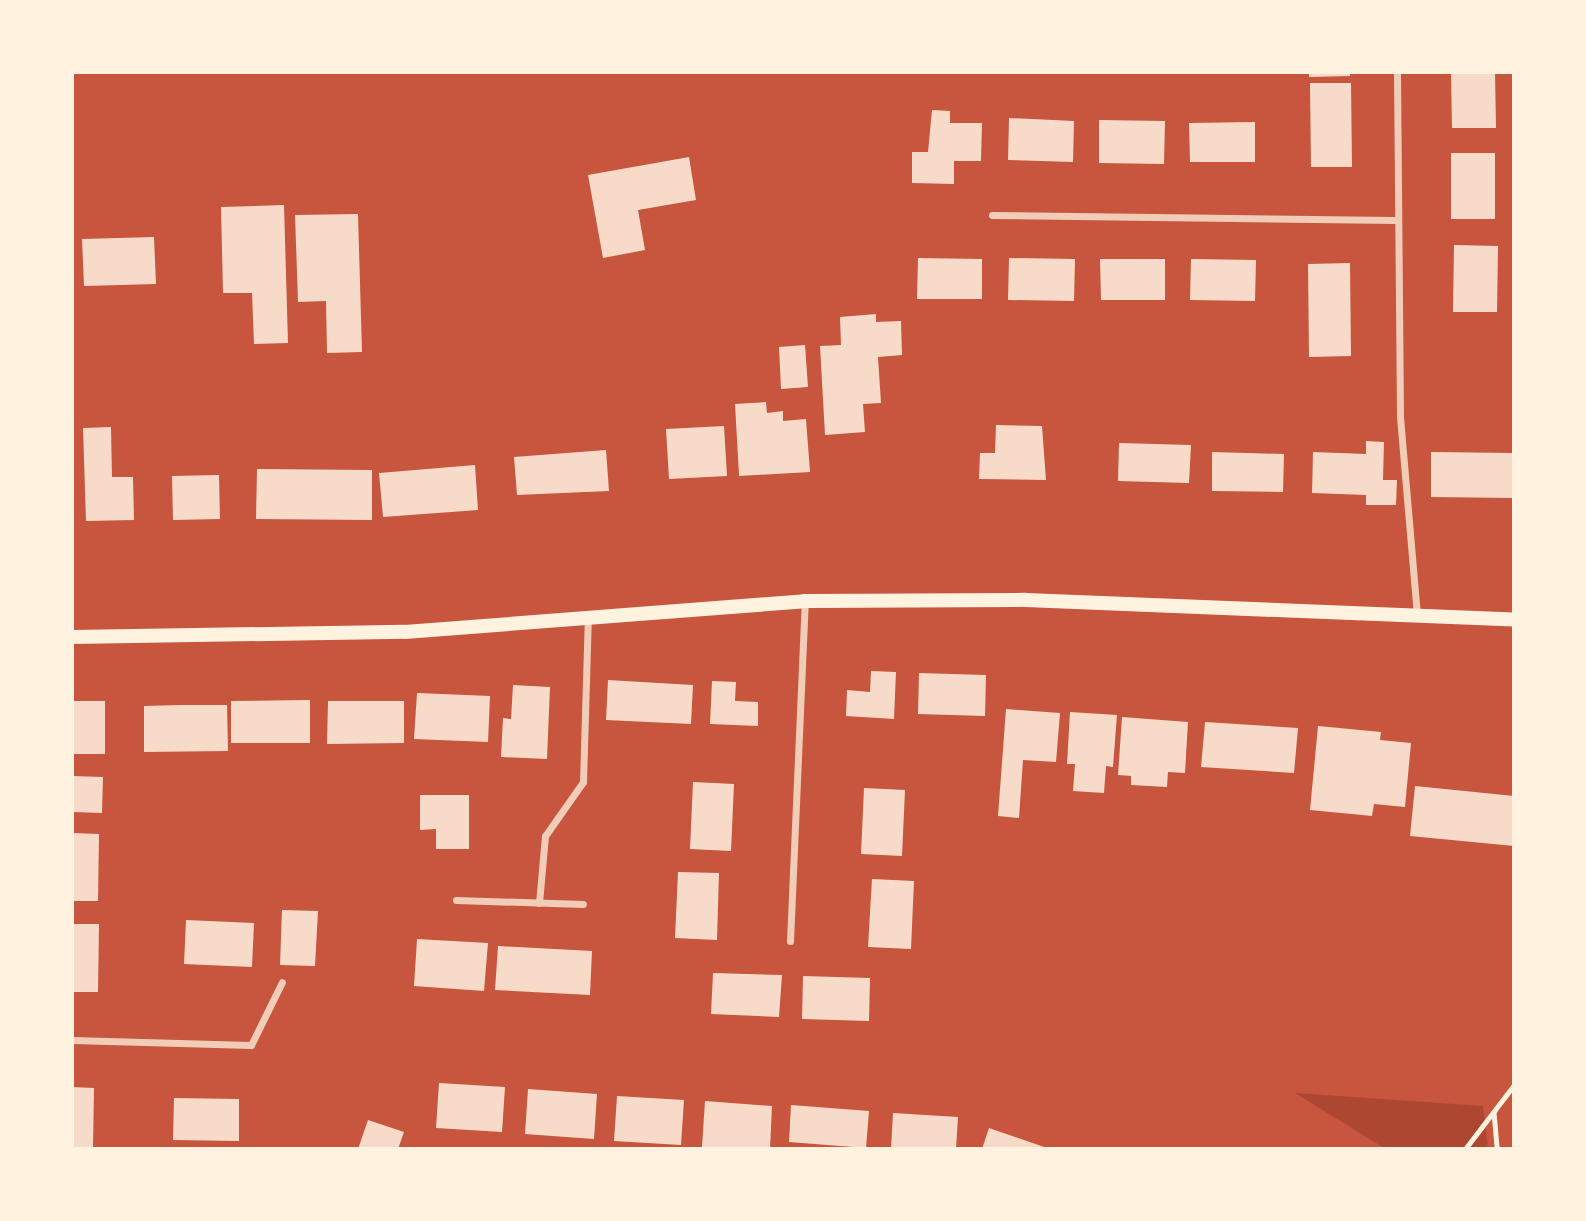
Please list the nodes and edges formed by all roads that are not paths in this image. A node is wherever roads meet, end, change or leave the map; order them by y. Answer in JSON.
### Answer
{"nodes":[{"id":1,"x":1396,"y":72,"type":"edge"},
{"id":2,"x":992,"y":215,"type":"dead end"},
{"id":3,"x":1396,"y":220,"type":"junction"},
{"id":4,"x":805,"y":601,"type":"junction"},
{"id":5,"x":588,"y":617,"type":"junction"},
{"id":6,"x":1418,"y":617,"type":"junction"},
{"id":7,"x":1514,"y":620,"type":"edge"},
{"id":8,"x":72,"y":637,"type":"edge"},
{"id":9,"x":456,"y":900,"type":"dead end"},
{"id":10,"x":539,"y":903,"type":"junction"},
{"id":11,"x":583,"y":904,"type":"dead end"},
{"id":12,"x":790,"y":941,"type":"dead end"},
{"id":13,"x":282,"y":982,"type":"dead end"},
{"id":14,"x":72,"y":1041,"type":"edge"}],
"edges":[{"from":1,"to":3,"type":"street"},
{"from":2,"to":3,"type":"street"},
{"from":3,"to":6,"type":"street"},
{"from":4,"to":5,"type":"main road"},
{"from":4,"to":6,"type":"main road"},
{"from":4,"to":12,"type":"street"},
{"from":5,"to":8,"type":"main road"},
{"from":5,"to":10,"type":"street"},
{"from":6,"to":7,"type":"main road"},
{"from":9,"to":10,"type":"street"},
{"from":10,"to":11,"type":"street"},
{"from":13,"to":14,"type":"street"}]}
